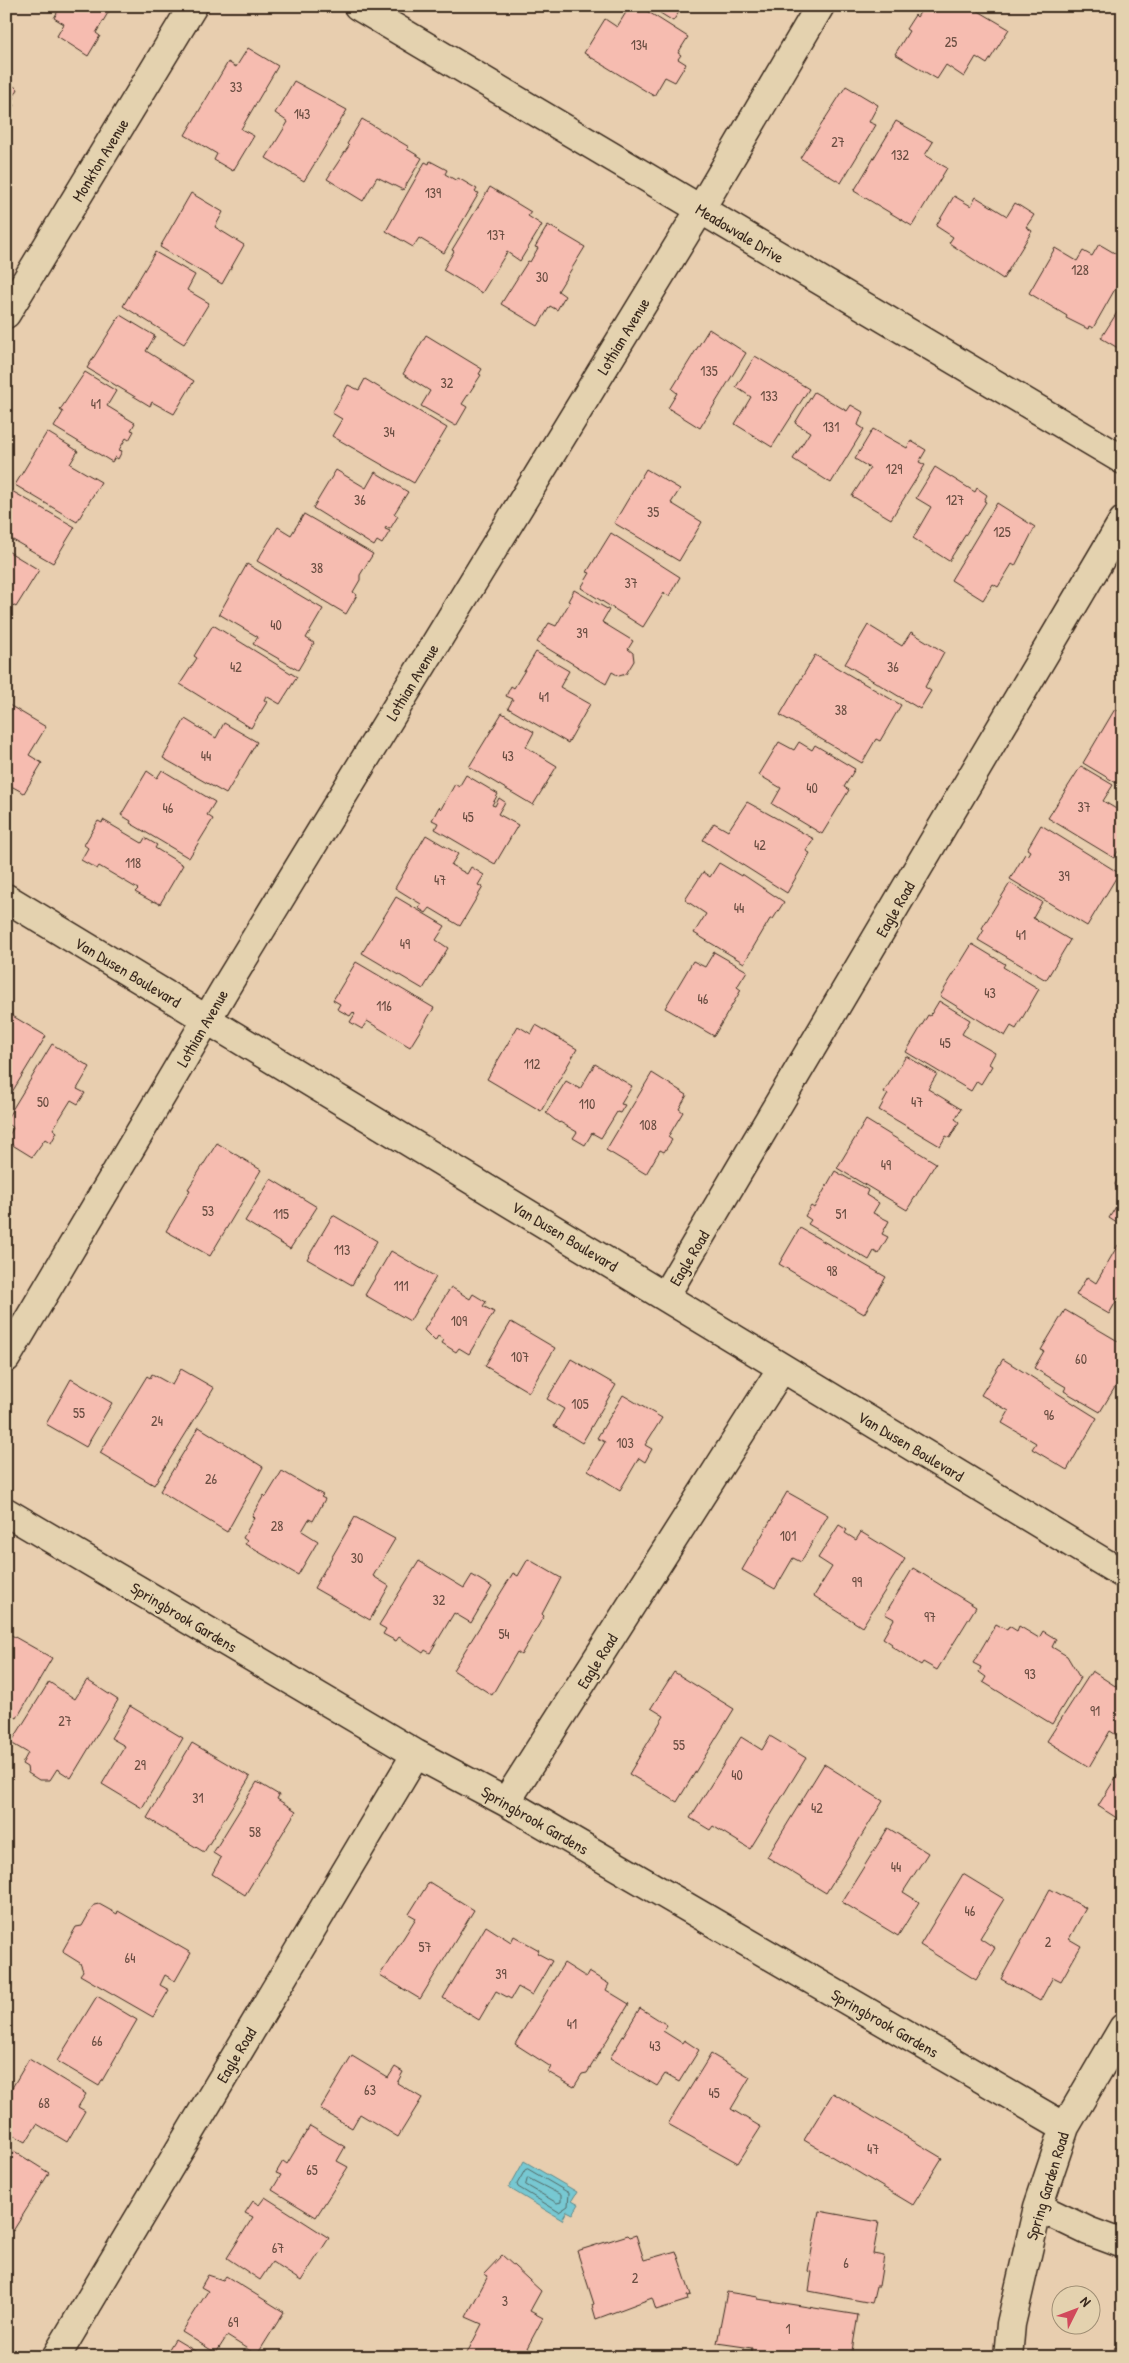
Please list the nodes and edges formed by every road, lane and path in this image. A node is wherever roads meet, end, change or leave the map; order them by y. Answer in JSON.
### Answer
{"nodes":[{"id":1,"x":193,"y":6,"type":"edge"},
{"id":2,"x":358,"y":6,"type":"edge"},
{"id":3,"x":820,"y":6,"type":"edge"},
{"id":4,"x":700,"y":210,"type":"junction"},
{"id":5,"x":6,"y":314,"type":"edge"},
{"id":6,"x":1123,"y":460,"type":"edge"},
{"id":7,"x":1123,"y":521,"type":"edge"},
{"id":8,"x":6,"y":898,"type":"edge"},
{"id":9,"x":207,"y":1019,"type":"junction"},
{"id":10,"x":665,"y":1296,"type":"junction"},
{"id":11,"x":6,"y":1358,"type":"edge"},
{"id":12,"x":782,"y":1368,"type":"junction"},
{"id":13,"x":6,"y":1512,"type":"edge"},
{"id":14,"x":1121,"y":1568,"type":"edge"},
{"id":15,"x":416,"y":1754,"type":"junction"},
{"id":16,"x":506,"y":1802,"type":"junction"},
{"id":17,"x":1123,"y":2028,"type":"edge"},
{"id":18,"x":1064,"y":2127,"type":"junction"},
{"id":19,"x":1038,"y":2208,"type":"junction"},
{"id":20,"x":1123,"y":2244,"type":"edge"},
{"id":21,"x":56,"y":2357,"type":"edge"},
{"id":22,"x":1008,"y":2357,"type":"edge"}],
"edges":[{"from":1,"to":5,"type":"street","name":"Monkton Avenue"},
{"from":2,"to":4,"type":"street","name":"Meadowvale Drive"},
{"from":3,"to":4,"type":"street","name":"Lothian Avenue"},
{"from":4,"to":6,"type":"street","name":"Meadowvale Drive"},
{"from":4,"to":9,"type":"street","name":"Lothian Avenue"},
{"from":7,"to":10,"type":"street","name":"Eagle Road"},
{"from":8,"to":9,"type":"street","name":"Van Dusen Boulevard"},
{"from":9,"to":10,"type":"street","name":"Van Dusen Boulevard"},
{"from":9,"to":11,"type":"street","name":"Lothian Avenue"},
{"from":10,"to":12,"type":"street","name":"Van Dusen Boulevard"},
{"from":12,"to":14,"type":"street","name":"Van Dusen Boulevard"},
{"from":12,"to":16,"type":"street","name":"Eagle Road"},
{"from":13,"to":15,"type":"street","name":"Springbrook Gardens"},
{"from":15,"to":16,"type":"street","name":"Springbrook Gardens"},
{"from":15,"to":21,"type":"street","name":"Eagle Road"},
{"from":16,"to":18,"type":"street","name":"Springbrook Gardens"},
{"from":17,"to":18,"type":"street","name":"Spring Garden Road"},
{"from":18,"to":19,"type":"street","name":"Spring Garden Road"},
{"from":19,"to":20,"type":"street"},
{"from":19,"to":22,"type":"street","name":"Spring Garden Road"}]}
